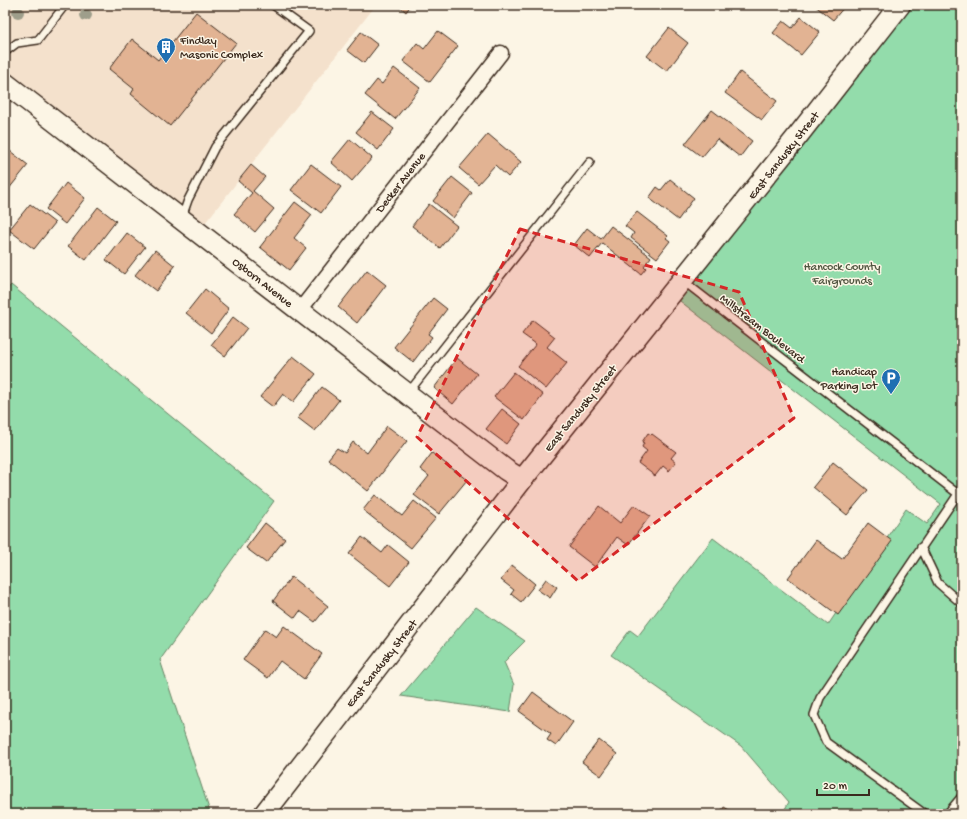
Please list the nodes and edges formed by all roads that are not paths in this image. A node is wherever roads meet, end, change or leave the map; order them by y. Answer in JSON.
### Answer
{"nodes":[{"id":1,"x":65,"y":5,"type":"edge"},
{"id":2,"x":273,"y":5,"type":"edge"},
{"id":3,"x":900,"y":5,"type":"edge"},
{"id":4,"x":5,"y":52,"type":"edge"},
{"id":5,"x":500,"y":53,"type":"dead end"},
{"id":6,"x":5,"y":83,"type":"edge"},
{"id":7,"x":590,"y":162,"type":"dead end"},
{"id":8,"x":181,"y":219,"type":"junction"},
{"id":9,"x":682,"y":280,"type":"junction"},
{"id":10,"x":300,"y":310,"type":"junction"},
{"id":11,"x":408,"y":393,"type":"junction"},
{"id":12,"x":522,"y":480,"type":"junction"},
{"id":13,"x":961,"y":493,"type":"edge"},
{"id":14,"x":922,"y":547,"type":"junction"},
{"id":15,"x":962,"y":604,"type":"edge"},
{"id":16,"x":962,"y":796,"type":"edge"},
{"id":17,"x":264,"y":814,"type":"edge"},
{"id":18,"x":925,"y":814,"type":"edge"},
{"id":19,"x":947,"y":814,"type":"edge"}],
"edges":[{"from":1,"to":4,"type":"lane"},
{"from":2,"to":8,"type":"lane"},
{"from":3,"to":9,"type":"main road","name":"East Sandusky Street"},
{"from":5,"to":10,"type":"street","name":"Decker Avenue"},
{"from":6,"to":8,"type":"main road","name":"Osborn Avenue"},
{"from":7,"to":11,"type":"lane"},
{"from":8,"to":10,"type":"main road","name":"Osborn Avenue"},
{"from":9,"to":12,"type":"main road","name":"East Sandusky Street"},
{"from":9,"to":13,"type":"lane","name":"Millstream Boulevard"},
{"from":10,"to":11,"type":"main road","name":"Osborn Avenue"},
{"from":11,"to":12,"type":"main road","name":"Osborn Avenue"},
{"from":12,"to":17,"type":"main road","name":"East Sandusky Street"},
{"from":13,"to":14,"type":"lane"},
{"from":14,"to":15,"type":"lane"},
{"from":14,"to":18,"type":"lane"},
{"from":16,"to":19,"type":"lane"}]}
